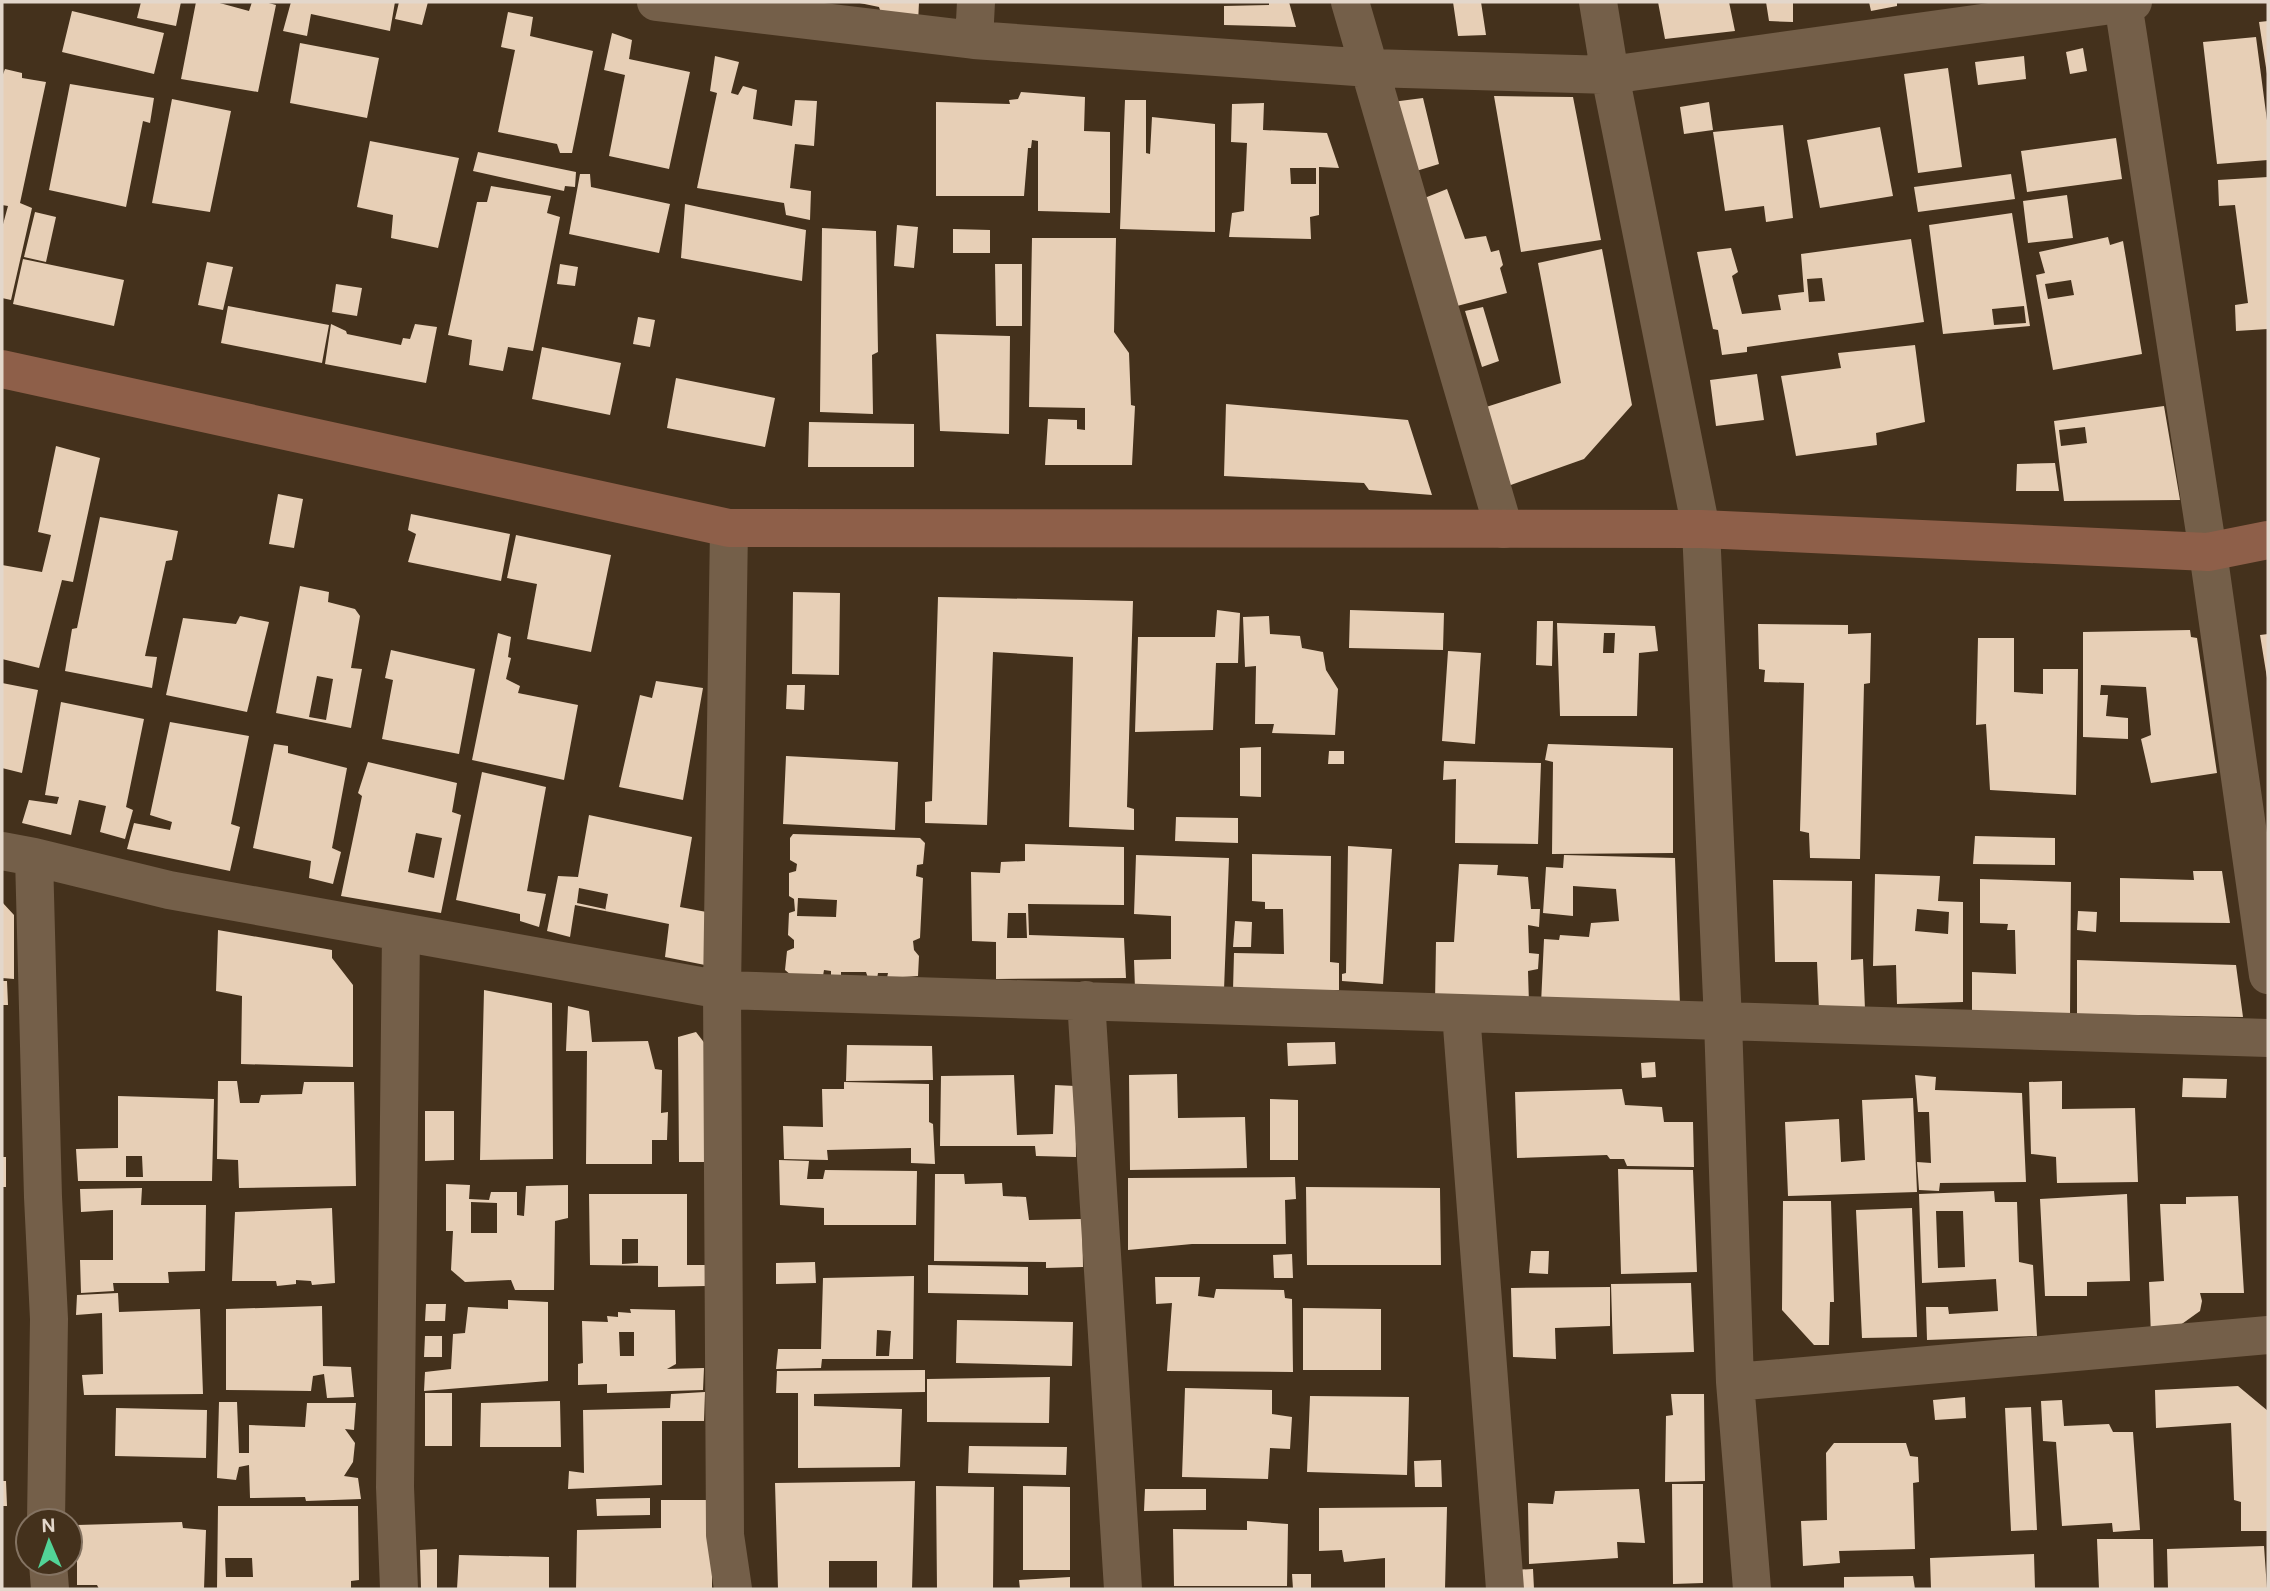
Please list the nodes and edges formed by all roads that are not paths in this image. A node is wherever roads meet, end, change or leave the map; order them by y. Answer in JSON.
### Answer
{"nodes":[{"id":1,"x":656,"y":2,"type":"edge"},
{"id":2,"x":976,"y":2,"type":"edge"},
{"id":3,"x":1350,"y":2,"type":"edge"},
{"id":4,"x":1598,"y":2,"type":"edge"},
{"id":5,"x":2128,"y":2,"type":"edge"},
{"id":6,"x":974,"y":40,"type":"junction"},
{"id":7,"x":1370,"y":68,"type":"junction"},
{"id":8,"x":1610,"y":75,"type":"junction"},
{"id":9,"x":2,"y":369,"type":"edge"},
{"id":10,"x":729,"y":528,"type":"junction"},
{"id":11,"x":1504,"y":529,"type":"junction"},
{"id":12,"x":1701,"y":529,"type":"junction"},
{"id":13,"x":2268,"y":540,"type":"edge"},
{"id":14,"x":2208,"y":552,"type":"junction"},
{"id":15,"x":18,"y":854,"type":"edge"},
{"id":16,"x":401,"y":932,"type":"junction"},
{"id":17,"x":2268,"y":975,"type":"edge"},
{"id":18,"x":722,"y":990,"type":"junction"},
{"id":19,"x":1086,"y":1000,"type":"junction"},
{"id":20,"x":1461,"y":1013,"type":"junction"},
{"id":21,"x":1723,"y":1021,"type":"junction"},
{"id":22,"x":2268,"y":1038,"type":"edge"},
{"id":23,"x":2268,"y":1335,"type":"edge"},
{"id":24,"x":1734,"y":1382,"type":"junction"},
{"id":25,"x":46,"y":1507,"type":"edge"},
{"id":26,"x":400,"y":1589,"type":"edge"},
{"id":27,"x":733,"y":1589,"type":"edge"},
{"id":28,"x":1123,"y":1589,"type":"edge"},
{"id":29,"x":1505,"y":1589,"type":"edge"},
{"id":30,"x":1752,"y":1589,"type":"edge"}],
"edges":[{"from":1,"to":6,"type":"street"},
{"from":2,"to":6,"type":"street"},
{"from":3,"to":7,"type":"street"},
{"from":4,"to":8,"type":"street"},
{"from":5,"to":8,"type":"street"},
{"from":5,"to":14,"type":"street"},
{"from":6,"to":7,"type":"street"},
{"from":7,"to":8,"type":"street"},
{"from":7,"to":11,"type":"street"},
{"from":8,"to":12,"type":"street"},
{"from":9,"to":10,"type":"street"},
{"from":10,"to":11,"type":"street"},
{"from":10,"to":18,"type":"street"},
{"from":11,"to":12,"type":"street"},
{"from":12,"to":14,"type":"street"},
{"from":12,"to":21,"type":"street"},
{"from":13,"to":14,"type":"street"},
{"from":14,"to":17,"type":"street"},
{"from":15,"to":16,"type":"street"},
{"from":15,"to":25,"type":"street"},
{"from":16,"to":18,"type":"street"},
{"from":16,"to":26,"type":"street"},
{"from":18,"to":19,"type":"street"},
{"from":18,"to":27,"type":"street"},
{"from":19,"to":20,"type":"street"},
{"from":19,"to":28,"type":"street"},
{"from":20,"to":21,"type":"street"},
{"from":20,"to":29,"type":"street"},
{"from":21,"to":22,"type":"street"},
{"from":21,"to":24,"type":"street"},
{"from":23,"to":24,"type":"street"},
{"from":24,"to":30,"type":"street"}]}
